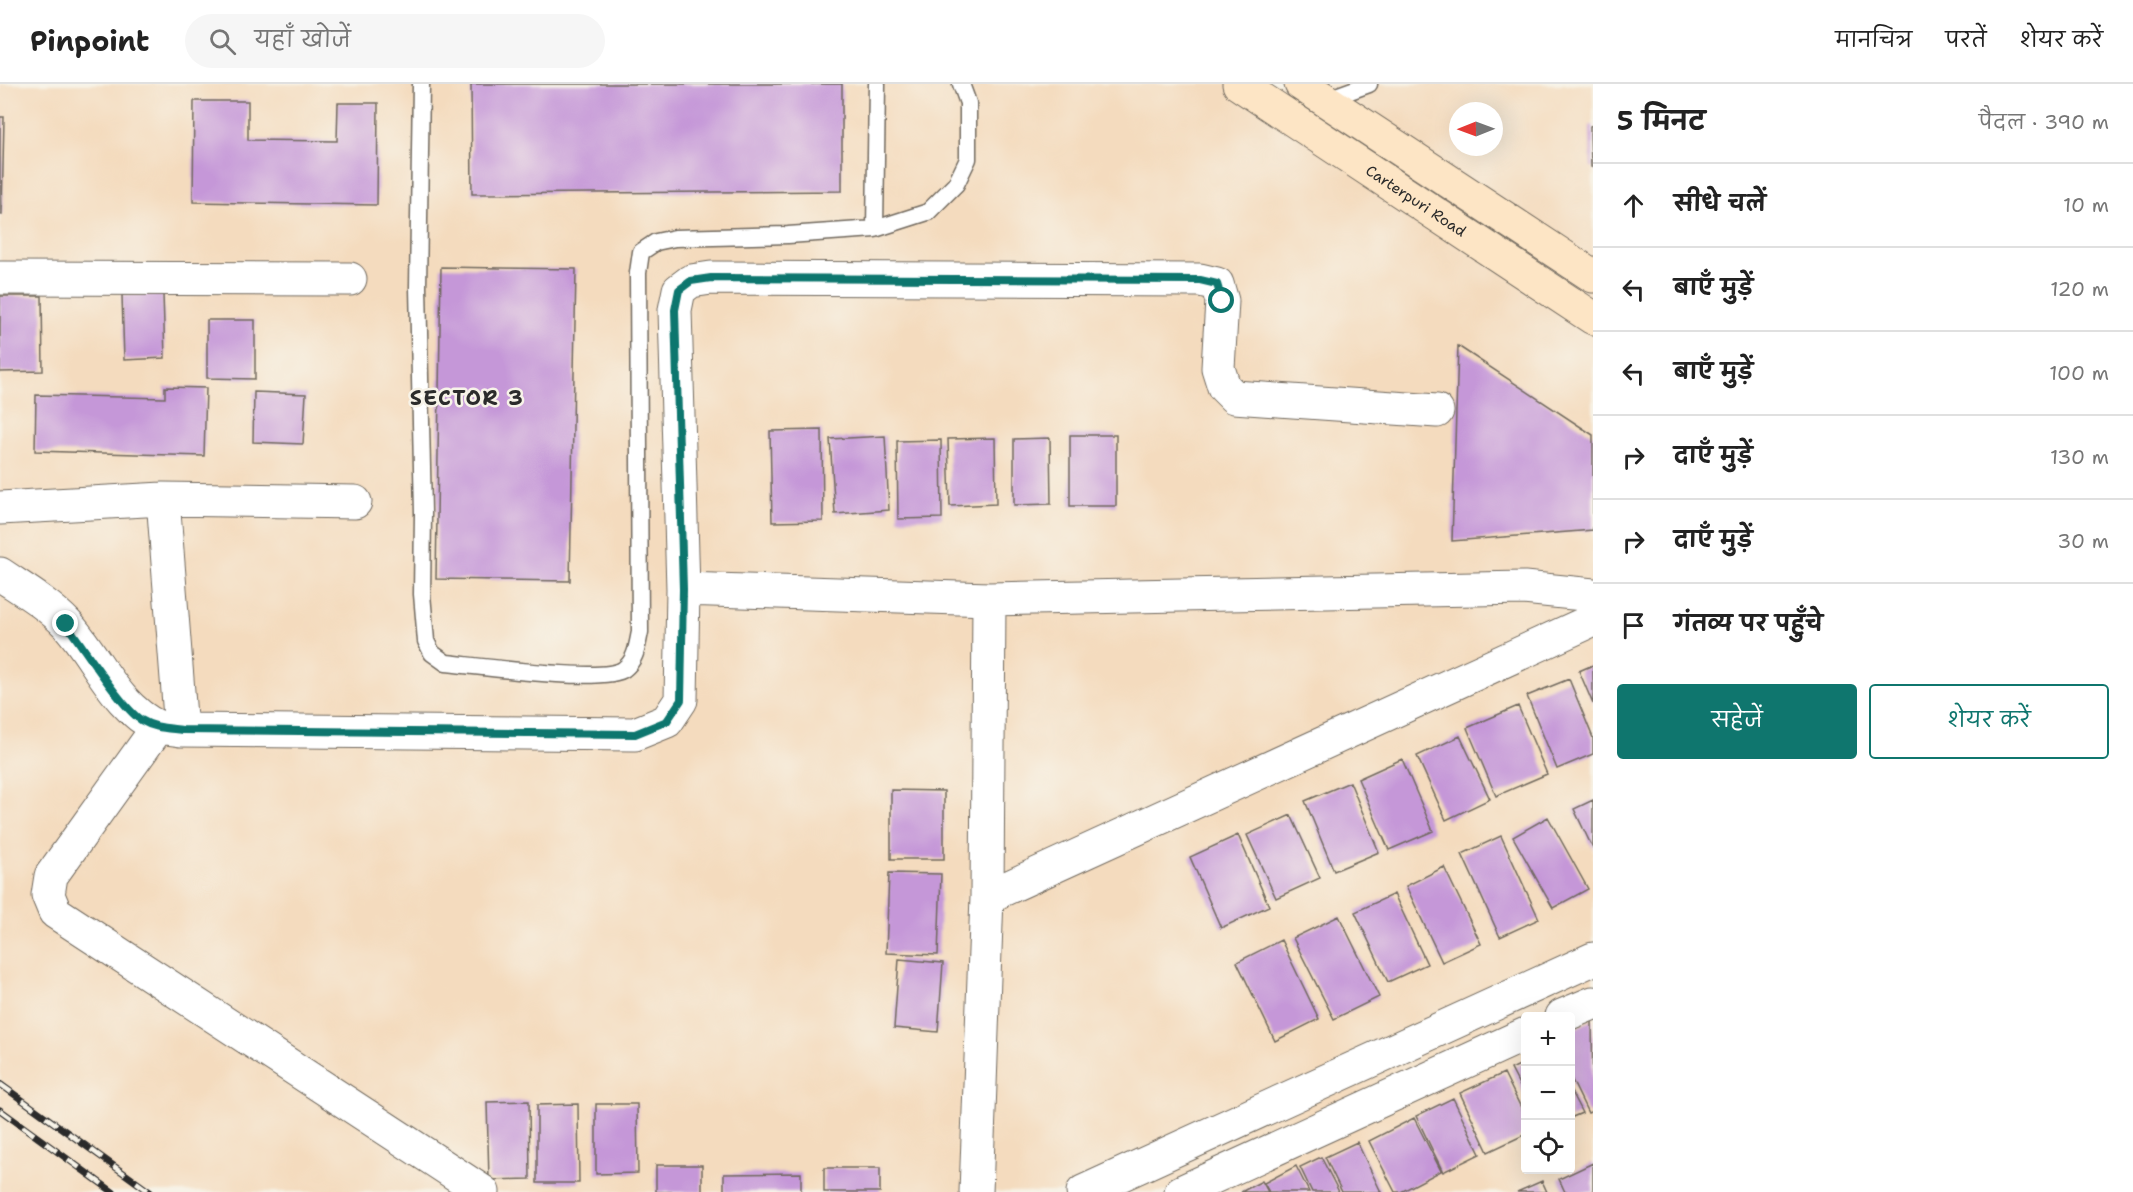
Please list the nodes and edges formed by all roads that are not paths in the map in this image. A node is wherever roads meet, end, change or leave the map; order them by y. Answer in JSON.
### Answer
{"nodes":[{"id":1,"x":421,"y":84,"type":"edge"},
{"id":2,"x":877,"y":84,"type":"edge"},
{"id":3,"x":961,"y":84,"type":"edge"},
{"id":4,"x":1239,"y":84,"type":"edge"},
{"id":5,"x":1370,"y":84,"type":"edge"},
{"id":6,"x":1313,"y":92,"type":"edge"},
{"id":7,"x":875,"y":230,"type":"junction"},
{"id":8,"x":1593,"y":276,"type":"edge"},
{"id":9,"x":0,"y":278,"type":"edge"},
{"id":10,"x":350,"y":279,"type":"dead end"},
{"id":11,"x":1593,"y":318,"type":"edge"},
{"id":12,"x":1437,"y":411,"type":"dead end"},
{"id":13,"x":163,"y":499,"type":"junction"},
{"id":14,"x":355,"y":502,"type":"dead end"},
{"id":15,"x":0,"y":508,"type":"edge"},
{"id":16,"x":0,"y":574,"type":"edge"},
{"id":17,"x":683,"y":589,"type":"junction"},
{"id":18,"x":1593,"y":595,"type":"edge"},
{"id":19,"x":989,"y":598,"type":"junction"},
{"id":20,"x":1593,"y":621,"type":"edge"},
{"id":21,"x":170,"y":729,"type":"junction"},
{"id":22,"x":987,"y":897,"type":"junction"},
{"id":23,"x":1593,"y":958,"type":"edge"},
{"id":24,"x":1593,"y":1003,"type":"edge"},
{"id":25,"x":1573,"y":1012,"type":"edge"},
{"id":26,"x":1521,"y":1036,"type":"edge"},
{"id":27,"x":483,"y":1192,"type":"edge"},
{"id":28,"x":976,"y":1192,"type":"edge"},
{"id":29,"x":1083,"y":1192,"type":"edge"},
{"id":30,"x":1181,"y":1192,"type":"edge"}],
"edges":[{"from":1,"to":7,"type":"lane"},
{"from":2,"to":7,"type":"lane"},
{"from":3,"to":7,"type":"lane"},
{"from":4,"to":11,"type":"main road","name":"Carterpuri Road"},
{"from":5,"to":6,"type":"lane"},
{"from":6,"to":8,"type":"main road"},
{"from":9,"to":10,"type":"street"},
{"from":12,"to":17,"type":"street"},
{"from":13,"to":14,"type":"street"},
{"from":13,"to":15,"type":"street"},
{"from":13,"to":21,"type":"street"},
{"from":16,"to":21,"type":"street"},
{"from":17,"to":19,"type":"street"},
{"from":17,"to":21,"type":"street"},
{"from":18,"to":19,"type":"street"},
{"from":19,"to":22,"type":"street"},
{"from":20,"to":22,"type":"street"},
{"from":21,"to":27,"type":"street"},
{"from":22,"to":28,"type":"street"},
{"from":23,"to":29,"type":"street"},
{"from":24,"to":25,"type":"street"},
{"from":26,"to":30,"type":"street"}]}
